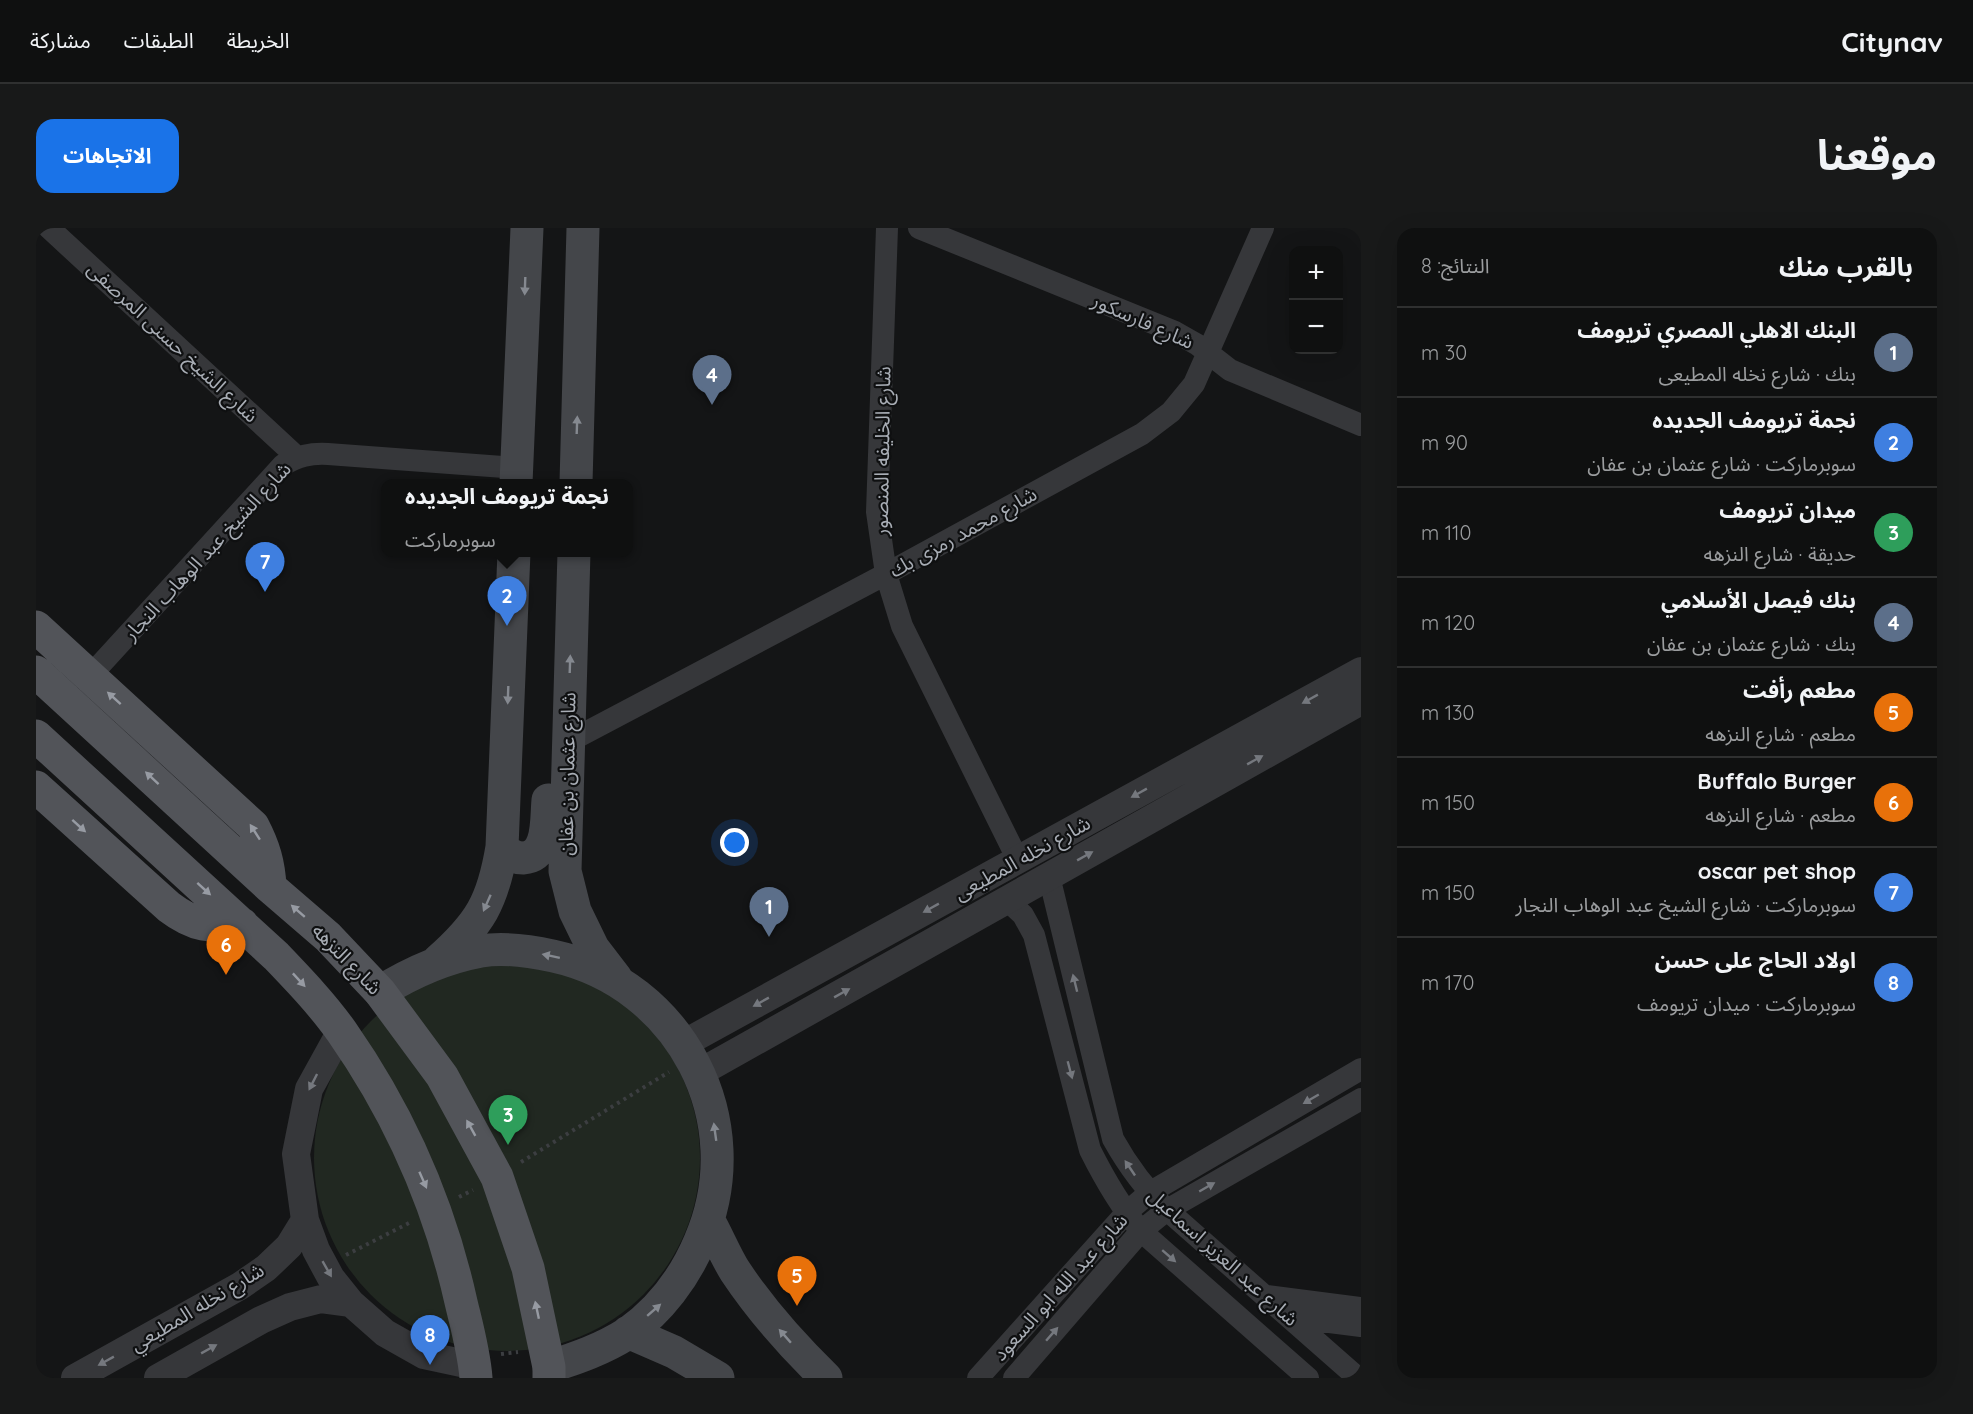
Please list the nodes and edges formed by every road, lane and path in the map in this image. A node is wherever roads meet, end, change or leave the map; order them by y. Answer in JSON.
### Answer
{"nodes":[{"id":1,"x":49,"y":228,"type":"edge"},
{"id":2,"x":527,"y":228,"type":"edge"},
{"id":3,"x":583,"y":228,"type":"edge"},
{"id":4,"x":887,"y":228,"type":"edge"},
{"id":5,"x":918,"y":228,"type":"edge"},
{"id":6,"x":1263,"y":228,"type":"edge"},
{"id":7,"x":1208,"y":354,"type":"junction"},
{"id":8,"x":1361,"y":425,"type":"edge"},
{"id":9,"x":297,"y":457,"type":"junction"},
{"id":10,"x":517,"y":476,"type":"edge"},
{"id":11,"x":576,"y":479,"type":"edge"},
{"id":12,"x":514,"y":557,"type":"edge"},
{"id":13,"x":574,"y":557,"type":"edge"},
{"id":14,"x":886,"y":574,"type":"junction"},
{"id":15,"x":36,"y":627,"type":"edge"},
{"id":16,"x":1361,"y":671,"type":"edge"},
{"id":17,"x":36,"y":672,"type":"edge"},
{"id":18,"x":90,"y":676,"type":"junction"},
{"id":19,"x":1361,"y":700,"type":"edge"},
{"id":20,"x":36,"y":736,"type":"edge"},
{"id":21,"x":568,"y":753,"type":"junction"},
{"id":22,"x":36,"y":787,"type":"edge"},
{"id":23,"x":502,"y":847,"type":"junction"},
{"id":24,"x":1018,"y":860,"type":"junction"},
{"id":25,"x":1049,"y":876,"type":"junction"},
{"id":26,"x":270,"y":887,"type":"junction"},
{"id":27,"x":1006,"y":900,"type":"junction"},
{"id":28,"x":242,"y":924,"type":"junction"},
{"id":29,"x":436,"y":962,"type":"junction"},
{"id":30,"x":619,"y":981,"type":"junction"},
{"id":31,"x":380,"y":992,"type":"junction"},
{"id":32,"x":341,"y":1031,"type":"junction"},
{"id":33,"x":683,"y":1044,"type":"junction"},
{"id":34,"x":1361,"y":1069,"type":"edge"},
{"id":35,"x":699,"y":1073,"type":"junction"},
{"id":36,"x":1361,"y":1099,"type":"edge"},
{"id":37,"x":1149,"y":1193,"type":"junction"},
{"id":38,"x":1167,"y":1210,"type":"junction"},
{"id":39,"x":1126,"y":1214,"type":"junction"},
{"id":40,"x":304,"y":1220,"type":"junction"},
{"id":41,"x":709,"y":1221,"type":"junction"},
{"id":42,"x":1141,"y":1231,"type":"junction"},
{"id":43,"x":1267,"y":1296,"type":"junction"},
{"id":44,"x":351,"y":1303,"type":"junction"},
{"id":45,"x":1361,"y":1308,"type":"edge"},
{"id":46,"x":1290,"y":1317,"type":"junction"},
{"id":47,"x":1361,"y":1326,"type":"edge"},
{"id":48,"x":628,"y":1332,"type":"junction"},
{"id":49,"x":548,"y":1365,"type":"edge"},
{"id":50,"x":475,"y":1367,"type":"edge"},
{"id":51,"x":75,"y":1378,"type":"edge"},
{"id":52,"x":158,"y":1378,"type":"edge"},
{"id":53,"x":718,"y":1378,"type":"edge"},
{"id":54,"x":826,"y":1378,"type":"edge"},
{"id":55,"x":978,"y":1378,"type":"edge"},
{"id":56,"x":1014,"y":1378,"type":"edge"},
{"id":57,"x":1308,"y":1378,"type":"edge"},
{"id":58,"x":1358,"y":1378,"type":"edge"}],
"edges":[{"from":1,"to":9,"type":"street","name":"شارع الشيخ حسنى المرصفى"},
{"from":2,"to":10,"type":"main road","one_way":true},
{"from":11,"to":3,"type":"main road","one_way":true},
{"from":4,"to":14,"type":"street","name":"شارع الخليفه المنصور"},
{"from":5,"to":7,"type":"street","name":"شارع فارسكور"},
{"from":6,"to":7,"type":"street","name":"شارع محمد رمزى بك"},
{"from":7,"to":8,"type":"street","name":"شارع فارسكور"},
{"from":7,"to":14,"type":"street","name":"شارع محمد رمزى بك"},
{"from":9,"to":10,"type":"street","name":"شارع الشيخ عبد الوهاب النجار"},
{"from":9,"to":18,"type":"street","name":"شارع الشيخ عبد الوهاب النجار"},
{"from":12,"to":23,"type":"main road","one_way":true},
{"from":21,"to":13,"type":"main road","name":"شارع عثمان بن عفان","one_way":true},
{"from":14,"to":21,"type":"street","name":"شارع محمد رمزى بك"},
{"from":14,"to":24,"type":"street","name":"شارع الخليفه المنصور"},
{"from":15,"to":18,"type":"main road"},
{"from":16,"to":24,"type":"street","name":"شارع نخله المطيعى","one_way":true},
{"from":26,"to":17,"type":"main road","name":"شارع النزهه","one_way":true},
{"from":26,"to":18,"type":"main road","one_way":true},
{"from":25,"to":19,"type":"street","name":"شارع نخله المطيعى","one_way":true},
{"from":20,"to":28,"type":"main road","one_way":true},
{"from":21,"to":23,"type":"main road"},
{"from":21,"to":30,"type":"main road","name":"شارع عثمان بن عفان"},
{"from":22,"to":28,"type":"main road","one_way":true},
{"from":23,"to":29,"type":"main road","one_way":true},
{"from":24,"to":33,"type":"street","name":"شارع نخله المطيعى","one_way":true},
{"from":25,"to":27,"type":"street","name":"شارع نخله المطيعى"},
{"from":37,"to":25,"type":"street","name":"شارع عبد العزيز اسماعيل","one_way":true},
{"from":31,"to":26,"type":"main road","name":"شارع النزهه","one_way":true},
{"from":35,"to":27,"type":"street","name":"شارع نخله المطيعى","one_way":true},
{"from":27,"to":39,"type":"street","name":"شارع عبد العزيز اسماعيل","one_way":true},
{"from":28,"to":32,"type":"main road","one_way":true},
{"from":30,"to":29,"type":"main road","one_way":true},
{"from":29,"to":31,"type":"main road"},
{"from":30,"to":33,"type":"main road"},
{"from":49,"to":31,"type":"main road","name":"شارع النزهه","one_way":true},
{"from":32,"to":40,"type":"street","one_way":true},
{"from":32,"to":50,"type":"main road","one_way":true},
{"from":33,"to":35,"type":"main road"},
{"from":34,"to":37,"type":"street","name":"شارع عبد الله ابو السعود","one_way":true},
{"from":41,"to":35,"type":"main road","one_way":true},
{"from":38,"to":36,"type":"street","name":"شارع عبد الله ابو السعود","one_way":true},
{"from":37,"to":38,"type":"street","name":"شارع عبد العزيز اسماعيل"},
{"from":37,"to":39,"type":"street","name":"شارع عبد الله ابو السعود"},
{"from":38,"to":42,"type":"street","name":"شارع عبد الله ابو السعود"},
{"from":38,"to":43,"type":"street","name":"شارع عبد العزيز اسماعيل"},
{"from":39,"to":42,"type":"street","name":"شارع عبد العزيز اسماعيل"},
{"from":39,"to":55,"type":"street","name":"شارع عبد الله ابو السعود"},
{"from":40,"to":44,"type":"street","one_way":true},
{"from":40,"to":51,"type":"street","name":"شارع نخله المطيعي","one_way":true},
{"from":48,"to":41,"type":"main road","one_way":true},
{"from":54,"to":41,"type":"main road","one_way":true},
{"from":56,"to":42,"type":"street","name":"شارع عبد الله ابو السعود","one_way":true},
{"from":42,"to":57,"type":"street","name":"شارع عبد العزيز اسماعيل","one_way":true},
{"from":43,"to":45,"type":"street"},
{"from":43,"to":46,"type":"street","name":"شارع عبد العزيز اسماعيل"},
{"from":44,"to":50,"type":"street"},
{"from":52,"to":44,"type":"street","name":"شارع نخله المطيعي","one_way":true},
{"from":46,"to":47,"type":"street"},
{"from":46,"to":58,"type":"street","name":"شارع عبد العزيز اسماعيل"},
{"from":48,"to":49,"type":"main road"},
{"from":48,"to":53,"type":"main road"},
{"from":49,"to":50,"type":"path"}]}
